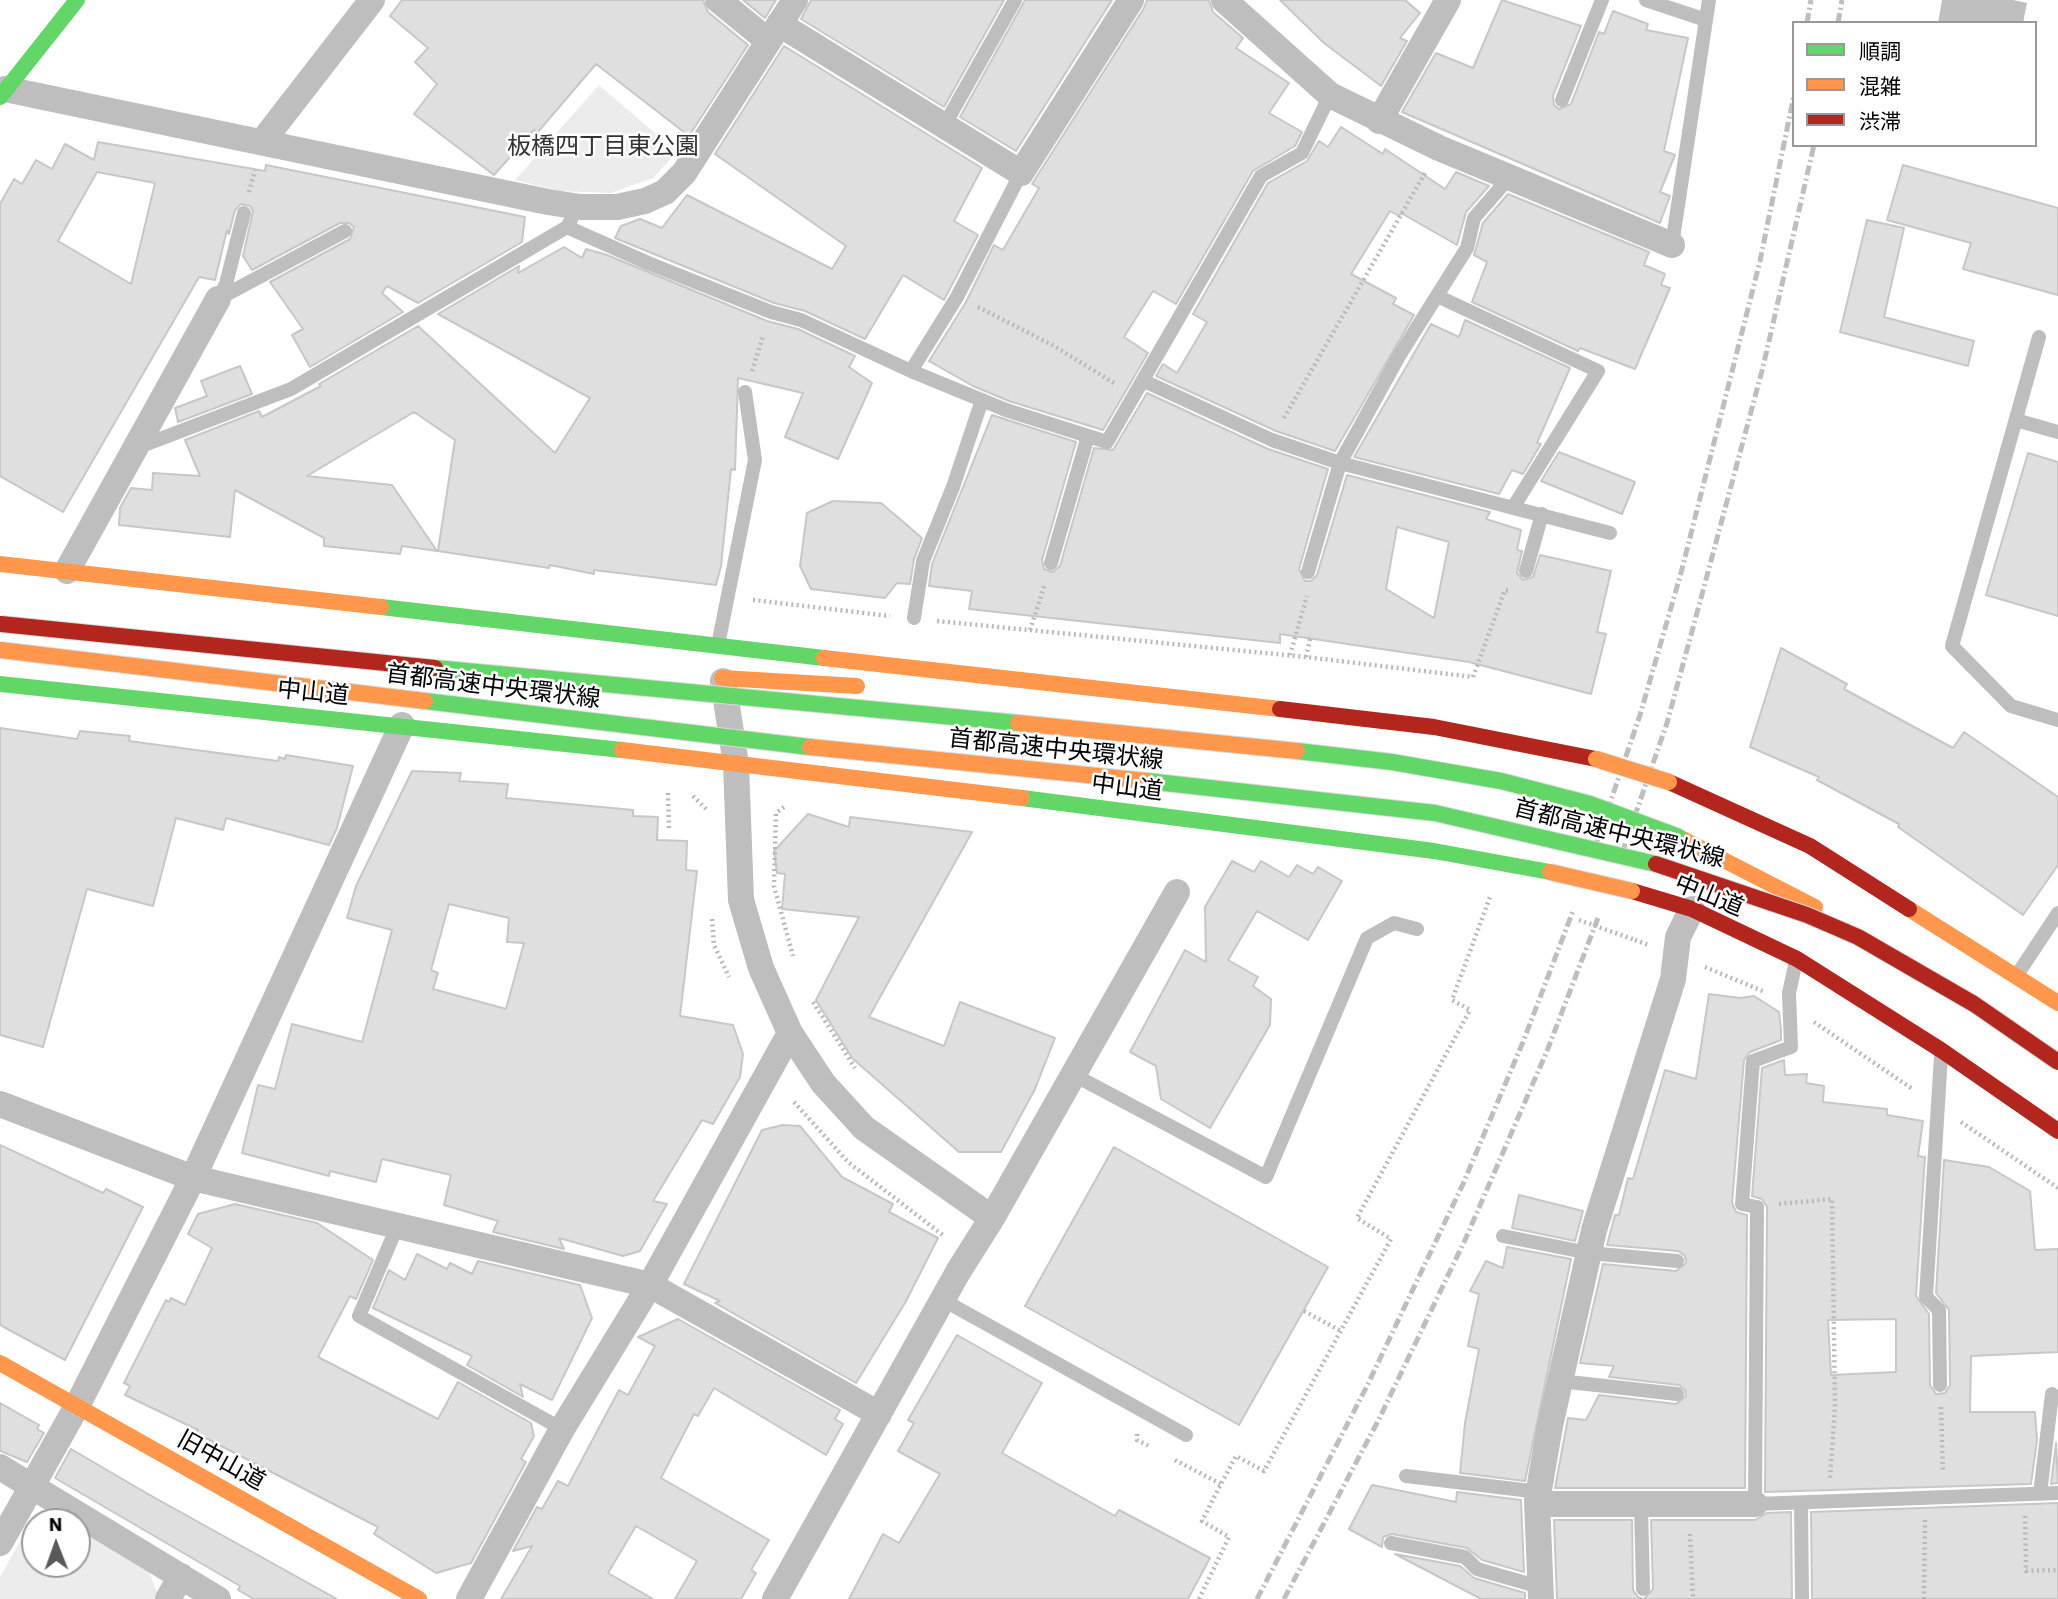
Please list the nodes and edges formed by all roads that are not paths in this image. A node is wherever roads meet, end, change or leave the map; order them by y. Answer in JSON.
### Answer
{"nodes":[{"id":1,"x":77,"y":0,"type":"edge"},
{"id":2,"x":372,"y":0,"type":"edge"},
{"id":3,"x":718,"y":0,"type":"edge"},
{"id":4,"x":795,"y":0,"type":"edge"},
{"id":5,"x":1015,"y":0,"type":"edge"},
{"id":6,"x":1130,"y":0,"type":"edge"},
{"id":7,"x":1224,"y":0,"type":"edge"},
{"id":8,"x":1448,"y":0,"type":"edge"},
{"id":9,"x":1602,"y":0,"type":"edge"},
{"id":10,"x":1646,"y":0,"type":"edge"},
{"id":11,"x":1709,"y":0,"type":"edge"},
{"id":12,"x":1706,"y":20,"type":"junction"},
{"id":13,"x":773,"y":32,"type":"junction"},
{"id":14,"x":3,"y":93,"type":"edge"},
{"id":15,"x":1330,"y":95,"type":"junction"},
{"id":16,"x":1562,"y":100,"type":"dead end"},
{"id":17,"x":1379,"y":121,"type":"junction"},
{"id":18,"x":944,"y":126,"type":"junction"},
{"id":19,"x":262,"y":142,"type":"junction"},
{"id":20,"x":1021,"y":173,"type":"junction"},
{"id":21,"x":1508,"y":179,"type":"junction"},
{"id":22,"x":244,"y":213,"type":"road end"},
{"id":23,"x":573,"y":217,"type":"junction"},
{"id":24,"x":345,"y":231,"type":"dead end"},
{"id":25,"x":1672,"y":245,"type":"joint"},
{"id":26,"x":1437,"y":296,"type":"junction"},
{"id":27,"x":218,"y":299,"type":"junction"},
{"id":28,"x":2039,"y":337,"type":"dead end"},
{"id":29,"x":911,"y":371,"type":"junction"},
{"id":30,"x":1144,"y":381,"type":"junction"},
{"id":31,"x":745,"y":392,"type":"road end"},
{"id":32,"x":982,"y":400,"type":"junction"},
{"id":33,"x":2016,"y":420,"type":"junction"},
{"id":34,"x":2058,"y":432,"type":"edge"},
{"id":35,"x":1088,"y":436,"type":"junction"},
{"id":36,"x":135,"y":448,"type":"junction"},
{"id":37,"x":1340,"y":463,"type":"junction"},
{"id":38,"x":1514,"y":506,"type":"junction"},
{"id":39,"x":1542,"y":514,"type":"junction"},
{"id":40,"x":1610,"y":533,"type":"dead end"},
{"id":41,"x":1051,"y":563,"type":"road end"},
{"id":42,"x":0,"y":564,"type":"edge"},
{"id":43,"x":67,"y":570,"type":"junction"},
{"id":44,"x":1526,"y":571,"type":"road end"},
{"id":45,"x":1308,"y":572,"type":"dead end"},
{"id":46,"x":914,"y":618,"type":"road end"},
{"id":47,"x":0,"y":624,"type":"edge"},
{"id":48,"x":0,"y":642,"type":"edge"},
{"id":49,"x":718,"y":645,"type":"junction"},
{"id":50,"x":415,"y":649,"type":"dead end"},
{"id":51,"x":0,"y":650,"type":"edge"},
{"id":52,"x":678,"y":674,"type":"dead end"},
{"id":53,"x":712,"y":677,"type":"junction"},
{"id":54,"x":0,"y":684,"type":"edge"},
{"id":55,"x":873,"y":687,"type":"dead end"},
{"id":56,"x":1007,"y":695,"type":"dead end"},
{"id":57,"x":1223,"y":705,"type":"junction"},
{"id":58,"x":2058,"y":720,"type":"edge"},
{"id":59,"x":402,"y":725,"type":"junction"},
{"id":60,"x":736,"y":764,"type":"junction"},
{"id":61,"x":1177,"y":892,"type":"dead end"},
{"id":62,"x":1692,"y":909,"type":"junction"},
{"id":63,"x":2058,"y":913,"type":"edge"},
{"id":64,"x":1417,"y":929,"type":"dead end"},
{"id":65,"x":1797,"y":960,"type":"junction"},
{"id":66,"x":2016,"y":976,"type":"junction"},
{"id":67,"x":1993,"y":997,"type":"dead end"},
{"id":68,"x":2058,"y":1003,"type":"edge"},
{"id":69,"x":790,"y":1033,"type":"junction"},
{"id":70,"x":1941,"y":1050,"type":"junction"},
{"id":71,"x":2058,"y":1062,"type":"edge"},
{"id":72,"x":1074,"y":1075,"type":"junction"},
{"id":73,"x":2058,"y":1076,"type":"edge"},
{"id":74,"x":0,"y":1104,"type":"edge"},
{"id":75,"x":2058,"y":1131,"type":"edge"},
{"id":76,"x":193,"y":1178,"type":"junction"},
{"id":77,"x":992,"y":1217,"type":"junction"},
{"id":78,"x":397,"y":1227,"type":"junction"},
{"id":79,"x":1503,"y":1236,"type":"dead end"},
{"id":80,"x":1588,"y":1253,"type":"junction"},
{"id":81,"x":1677,"y":1261,"type":"dead end"},
{"id":82,"x":650,"y":1285,"type":"junction"},
{"id":83,"x":943,"y":1300,"type":"junction"},
{"id":84,"x":0,"y":1363,"type":"edge"},
{"id":85,"x":1560,"y":1381,"type":"junction"},
{"id":86,"x":1940,"y":1385,"type":"road end"},
{"id":87,"x":1677,"y":1394,"type":"dead end"},
{"id":88,"x":2052,"y":1394,"type":"dead end"},
{"id":89,"x":76,"y":1406,"type":"junction"},
{"id":90,"x":879,"y":1415,"type":"junction"},
{"id":91,"x":562,"y":1429,"type":"junction"},
{"id":92,"x":1186,"y":1435,"type":"dead end"},
{"id":93,"x":0,"y":1467,"type":"edge"},
{"id":94,"x":1406,"y":1476,"type":"dead end"},
{"id":95,"x":33,"y":1485,"type":"junction"},
{"id":96,"x":2058,"y":1493,"type":"edge"},
{"id":97,"x":2040,"y":1494,"type":"junction"},
{"id":98,"x":1537,"y":1501,"type":"junction"},
{"id":99,"x":1801,"y":1503,"type":"junction"},
{"id":100,"x":1755,"y":1504,"type":"junction"},
{"id":101,"x":1640,"y":1505,"type":"junction"},
{"id":102,"x":0,"y":1543,"type":"edge"},
{"id":103,"x":1391,"y":1543,"type":"dead end"},
{"id":104,"x":175,"y":1588,"type":"edge"},
{"id":105,"x":1643,"y":1589,"type":"dead end"},
{"id":106,"x":1541,"y":1593,"type":"edge"},
{"id":107,"x":218,"y":1599,"type":"edge"},
{"id":108,"x":419,"y":1599,"type":"edge"},
{"id":109,"x":469,"y":1599,"type":"edge"},
{"id":110,"x":775,"y":1599,"type":"edge"},
{"id":111,"x":1802,"y":1599,"type":"edge"}],
"edges":[{"from":1,"to":14,"type":"main road"},
{"from":2,"to":19,"type":"street"},
{"from":3,"to":13,"type":"street"},
{"from":4,"to":13,"type":"street"},
{"from":5,"to":18,"type":"lane"},
{"from":6,"to":20,"type":"street"},
{"from":7,"to":15,"type":"street"},
{"from":8,"to":17,"type":"street"},
{"from":9,"to":16,"type":"lane"},
{"from":10,"to":12,"type":"lane"},
{"from":11,"to":12,"type":"lane"},
{"from":12,"to":25,"type":"lane"},
{"from":13,"to":18,"type":"street"},
{"from":13,"to":23,"type":"street"},
{"from":14,"to":19,"type":"street"},
{"from":15,"to":17,"type":"street"},
{"from":15,"to":30,"type":"lane"},
{"from":17,"to":21,"type":"street"},
{"from":18,"to":20,"type":"street"},
{"from":19,"to":23,"type":"street"},
{"from":20,"to":29,"type":"lane"},
{"from":21,"to":25,"type":"street"},
{"from":21,"to":26,"type":"lane"},
{"from":22,"to":27,"type":"lane"},
{"from":23,"to":29,"type":"lane"},
{"from":23,"to":36,"type":"lane"},
{"from":24,"to":27,"type":"lane"},
{"from":26,"to":37,"type":"lane"},
{"from":26,"to":38,"type":"lane"},
{"from":27,"to":36,"type":"street"},
{"from":28,"to":33,"type":"lane"},
{"from":29,"to":32,"type":"lane"},
{"from":30,"to":35,"type":"lane"},
{"from":30,"to":37,"type":"lane"},
{"from":31,"to":49,"type":"lane"},
{"from":32,"to":35,"type":"lane"},
{"from":32,"to":46,"type":"lane"},
{"from":33,"to":34,"type":"lane"},
{"from":33,"to":58,"type":"lane"},
{"from":35,"to":41,"type":"lane"},
{"from":36,"to":43,"type":"street"},
{"from":37,"to":38,"type":"lane"},
{"from":37,"to":45,"type":"lane"},
{"from":38,"to":39,"type":"lane"},
{"from":39,"to":40,"type":"lane"},
{"from":39,"to":44,"type":"lane"},
{"from":42,"to":43,"type":"main road"},
{"from":43,"to":49,"type":"main road"},
{"from":47,"to":73,"type":"main road","bridge":true},
{"from":48,"to":67,"type":"main road","name":"首都高速中央環状線"},
{"from":49,"to":53,"type":"street"},
{"from":49,"to":57,"type":"main road"},
{"from":50,"to":52,"type":"main road"},
{"from":51,"to":71,"type":"main road","name":"首都高速中央環状線","bridge":true},
{"from":53,"to":55,"type":"main road"},
{"from":53,"to":60,"type":"street"},
{"from":54,"to":59,"type":"main road","name":"中山道"},
{"from":56,"to":57,"type":"main road"},
{"from":57,"to":66,"type":"main road","bridge":true},
{"from":59,"to":60,"type":"main road","name":"中山道"},
{"from":59,"to":76,"type":"street"},
{"from":60,"to":62,"type":"main road","name":"中山道","bridge":true},
{"from":60,"to":69,"type":"street"},
{"from":61,"to":72,"type":"street"},
{"from":62,"to":65,"type":"main road","name":"中山道"},
{"from":62,"to":80,"type":"street"},
{"from":63,"to":66,"type":"lane"},
{"from":64,"to":72,"type":"lane"},
{"from":65,"to":70,"type":"main road","name":"中山道"},
{"from":65,"to":100,"type":"lane"},
{"from":66,"to":68,"type":"main road"},
{"from":69,"to":77,"type":"street"},
{"from":69,"to":82,"type":"street"},
{"from":70,"to":75,"type":"main road","name":"中山道"},
{"from":70,"to":86,"type":"lane"},
{"from":72,"to":77,"type":"street"},
{"from":74,"to":76,"type":"street"},
{"from":76,"to":78,"type":"street"},
{"from":76,"to":89,"type":"street"},
{"from":77,"to":83,"type":"street"},
{"from":78,"to":82,"type":"street"},
{"from":78,"to":91,"type":"lane"},
{"from":79,"to":80,"type":"lane"},
{"from":80,"to":81,"type":"lane"},
{"from":80,"to":85,"type":"street"},
{"from":82,"to":90,"type":"street"},
{"from":82,"to":91,"type":"street"},
{"from":83,"to":90,"type":"street"},
{"from":83,"to":92,"type":"lane"},
{"from":84,"to":89,"type":"main road","name":"旧中山道"},
{"from":85,"to":87,"type":"lane"},
{"from":85,"to":98,"type":"street"},
{"from":88,"to":97,"type":"lane"},
{"from":89,"to":95,"type":"street"},
{"from":89,"to":108,"type":"main road","name":"旧中山道"},
{"from":90,"to":110,"type":"street"},
{"from":91,"to":109,"type":"street"},
{"from":93,"to":95,"type":"street"},
{"from":94,"to":98,"type":"lane"},
{"from":95,"to":102,"type":"street"},
{"from":95,"to":104,"type":"street"},
{"from":96,"to":97,"type":"lane"},
{"from":97,"to":99,"type":"lane"},
{"from":98,"to":101,"type":"street"},
{"from":98,"to":106,"type":"street"},
{"from":99,"to":100,"type":"lane"},
{"from":99,"to":111,"type":"lane"},
{"from":100,"to":101,"type":"street"},
{"from":101,"to":105,"type":"lane"},
{"from":103,"to":106,"type":"lane"},
{"from":104,"to":107,"type":"street"}]}
